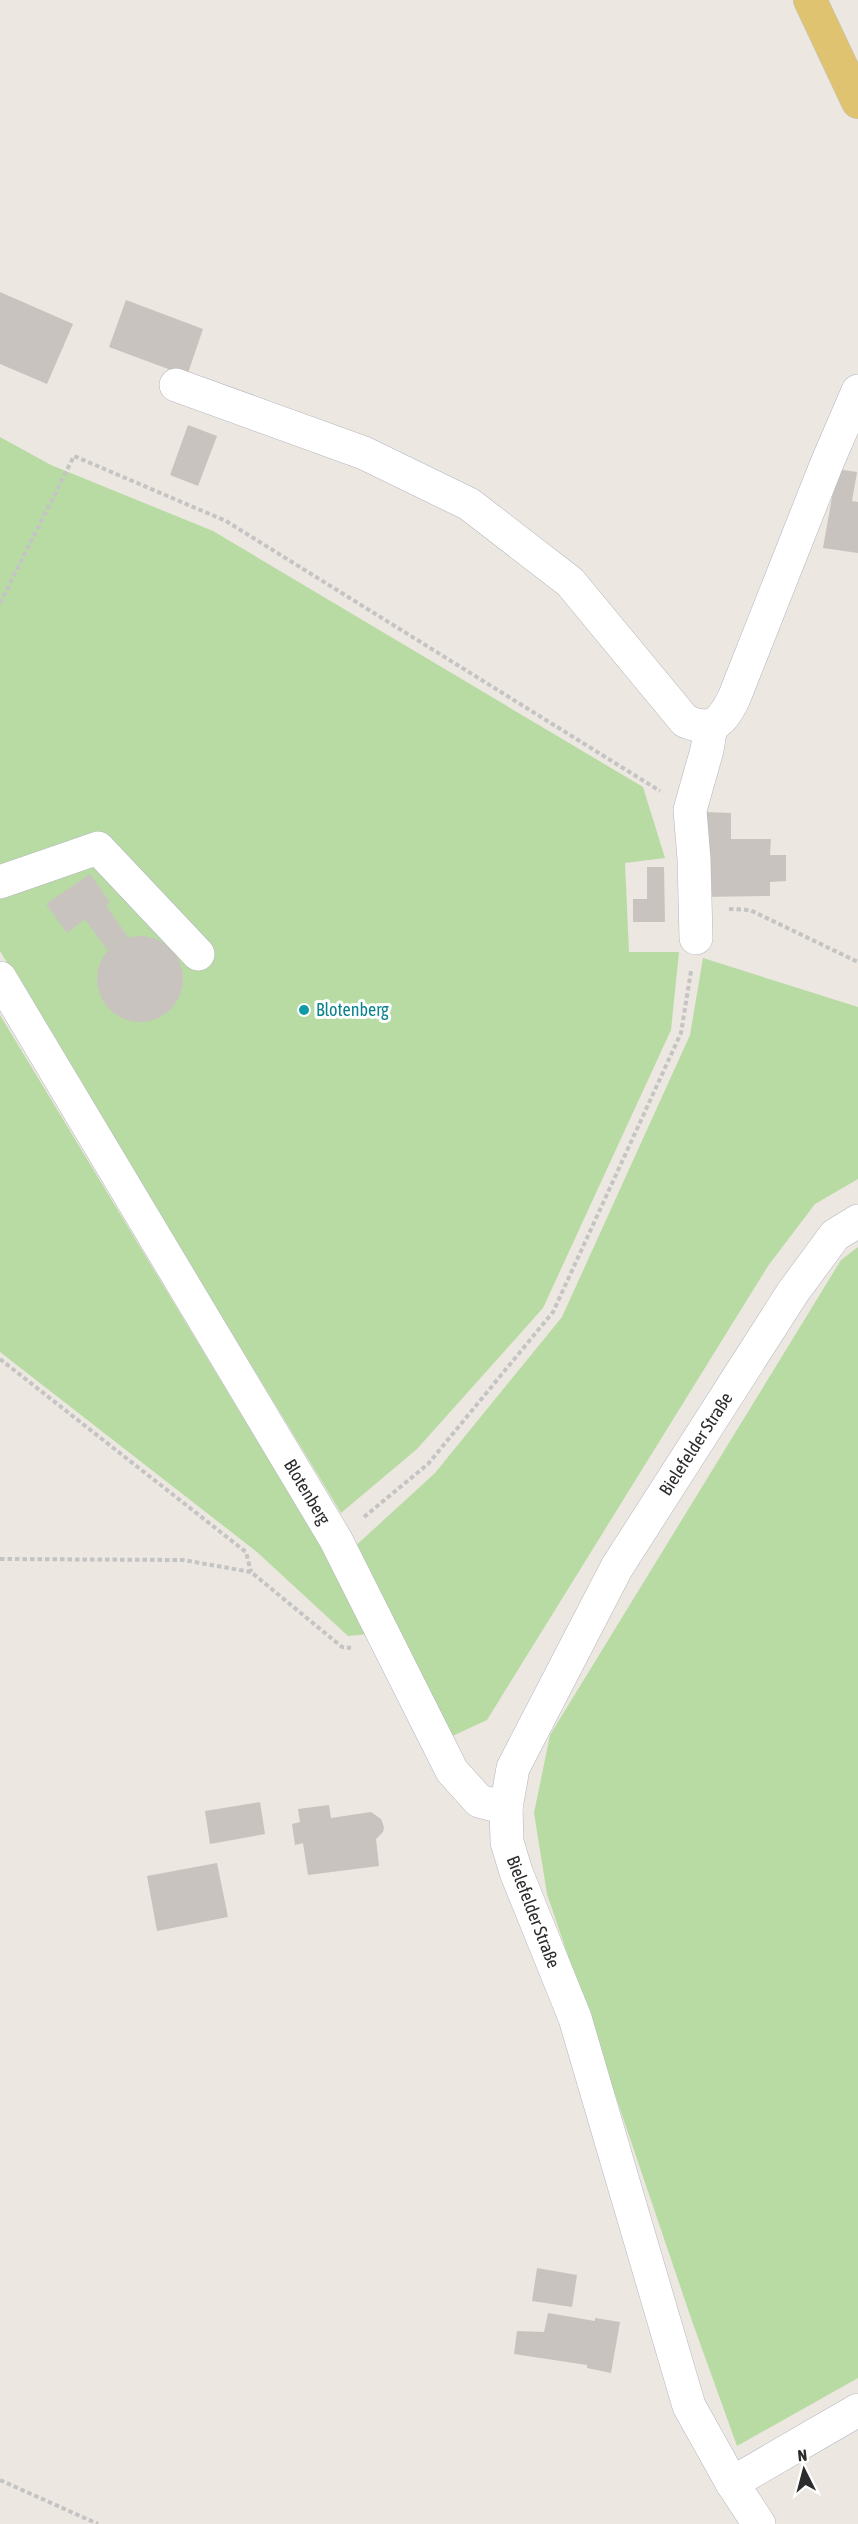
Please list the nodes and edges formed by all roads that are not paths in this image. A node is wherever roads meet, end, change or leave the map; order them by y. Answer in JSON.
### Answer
{"nodes":[{"id":1,"x":810,"y":0,"type":"edge"},
{"id":2,"x":858,"y":102,"type":"edge"},
{"id":3,"x":176,"y":385,"type":"dead end"},
{"id":4,"x":858,"y":391,"type":"edge"},
{"id":5,"x":711,"y":726,"type":"junction"},
{"id":6,"x":0,"y":882,"type":"edge"},
{"id":7,"x":696,"y":923,"type":"road end"},
{"id":8,"x":198,"y":954,"type":"dead end"},
{"id":9,"x":0,"y":978,"type":"edge"},
{"id":10,"x":858,"y":1221,"type":"edge"},
{"id":11,"x":506,"y":1808,"type":"junction"},
{"id":12,"x":858,"y":2410,"type":"edge"},
{"id":13,"x":732,"y":2483,"type":"junction"},
{"id":14,"x":759,"y":2524,"type":"edge"}],
"edges":[{"from":1,"to":2,"type":"main road"},
{"from":3,"to":5,"type":"street"},
{"from":4,"to":5,"type":"street"},
{"from":5,"to":7,"type":"street"},
{"from":6,"to":8,"type":"street"},
{"from":9,"to":11,"type":"street","name":"Blotenberg"},
{"from":10,"to":11,"type":"street","name":"Bielefelder Straße"},
{"from":11,"to":13,"type":"street","name":"Bielefelder Straße"},
{"from":12,"to":13,"type":"street"},
{"from":13,"to":14,"type":"street","name":"Bielefelder Straße"}]}
